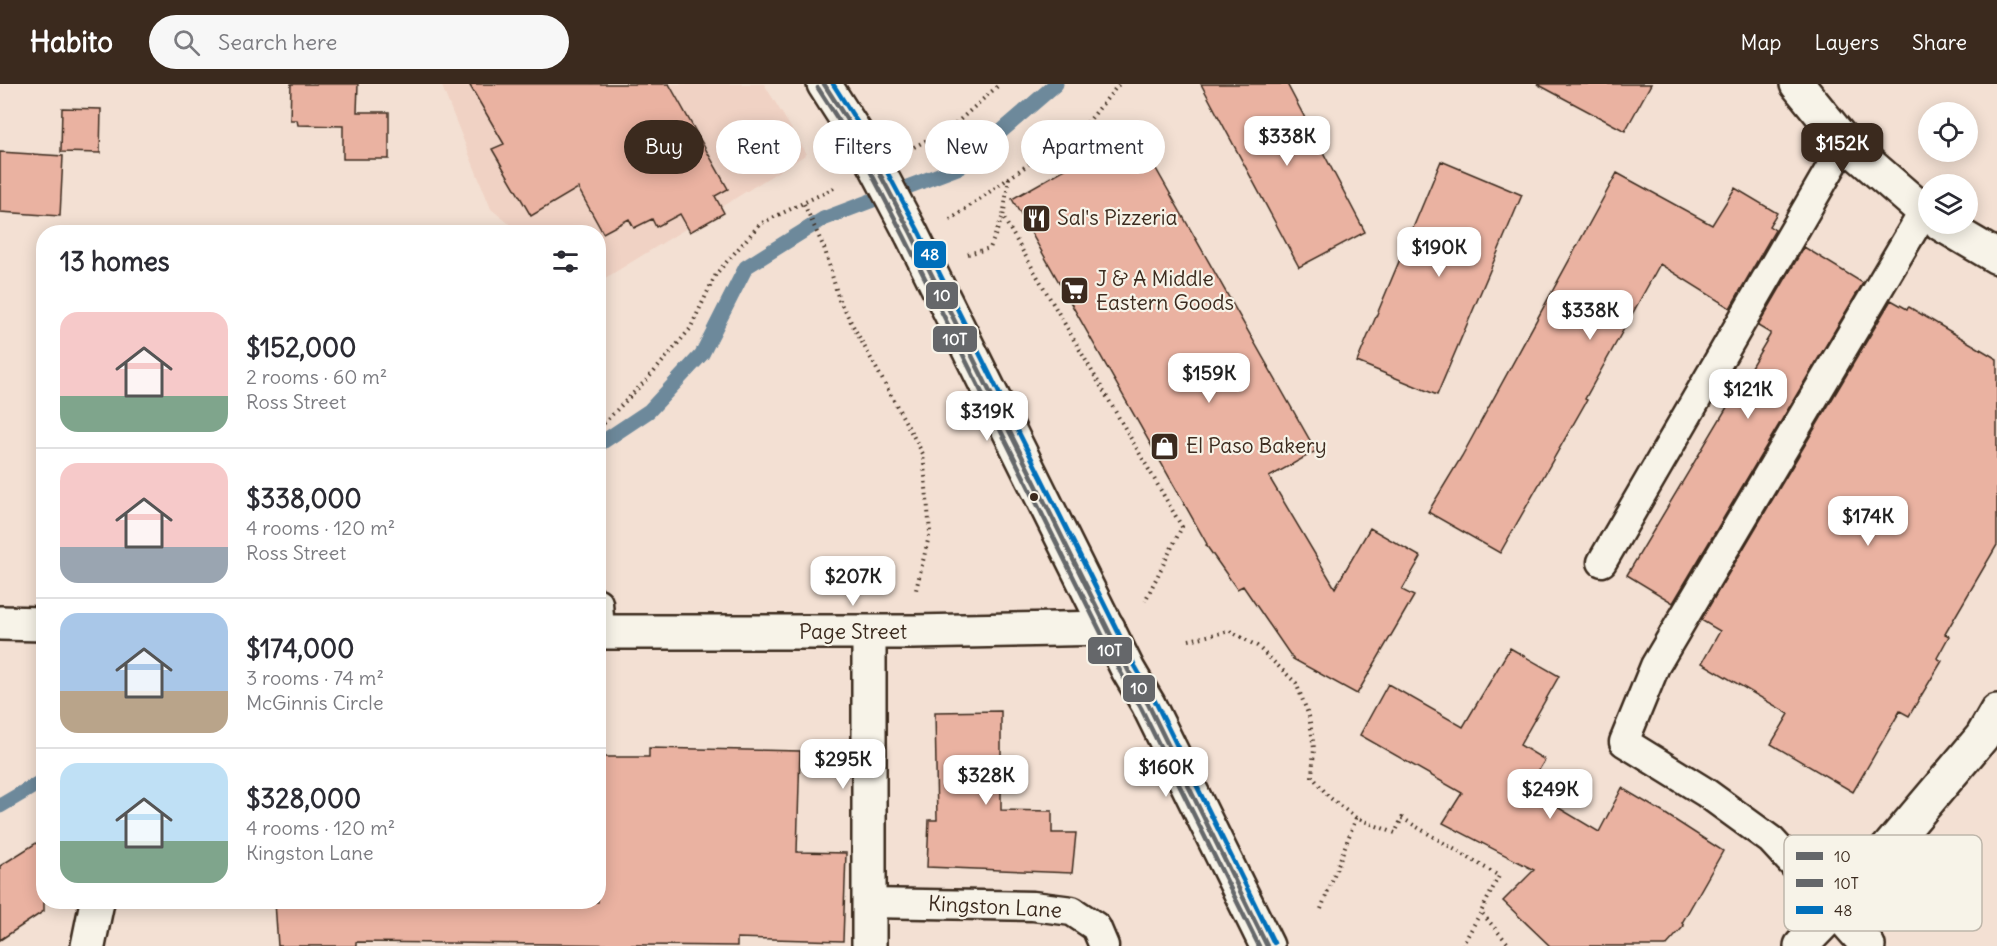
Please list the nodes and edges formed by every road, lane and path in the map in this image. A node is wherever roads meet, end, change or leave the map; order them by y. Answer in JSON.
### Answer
{"nodes":[{"id":1,"x":824,"y":84,"type":"edge"},
{"id":2,"x":1119,"y":84,"type":"edge"},
{"id":3,"x":1797,"y":84,"type":"edge"},
{"id":4,"x":1845,"y":143,"type":"junction"},
{"id":5,"x":1009,"y":178,"type":"junction"},
{"id":6,"x":1918,"y":206,"type":"edge"},
{"id":7,"x":1003,"y":217,"type":"junction"},
{"id":8,"x":946,"y":223,"type":"dead end"},
{"id":9,"x":1921,"y":234,"type":"edge"},
{"id":10,"x":1959,"y":234,"type":"edge"},
{"id":11,"x":964,"y":255,"type":"dead end"},
{"id":12,"x":1997,"y":257,"type":"edge"},
{"id":13,"x":606,"y":421,"type":"edge"},
{"id":14,"x":1602,"y":562,"type":"dead end"},
{"id":15,"x":914,"y":600,"type":"dead end"},
{"id":16,"x":1145,"y":601,"type":"dead end"},
{"id":17,"x":606,"y":622,"type":"edge"},
{"id":18,"x":0,"y":623,"type":"edge"},
{"id":19,"x":36,"y":624,"type":"edge"},
{"id":20,"x":1108,"y":628,"type":"junction"},
{"id":21,"x":869,"y":632,"type":"junction"},
{"id":22,"x":1189,"y":640,"type":"dead end"},
{"id":23,"x":1997,"y":711,"type":"edge"},
{"id":24,"x":1356,"y":818,"type":"junction"},
{"id":25,"x":1899,"y":835,"type":"edge"},
{"id":26,"x":1784,"y":854,"type":"edge"},
{"id":27,"x":868,"y":903,"type":"junction"},
{"id":28,"x":96,"y":909,"type":"edge"},
{"id":29,"x":1320,"y":909,"type":"dead end"},
{"id":30,"x":1481,"y":912,"type":"junction"},
{"id":31,"x":1816,"y":931,"type":"edge"},
{"id":32,"x":1855,"y":931,"type":"edge"},
{"id":33,"x":88,"y":946,"type":"edge"},
{"id":34,"x":869,"y":946,"type":"edge"},
{"id":35,"x":1104,"y":946,"type":"edge"},
{"id":36,"x":1267,"y":946,"type":"edge"},
{"id":37,"x":1462,"y":946,"type":"edge"},
{"id":38,"x":1510,"y":946,"type":"edge"},
{"id":39,"x":1801,"y":946,"type":"edge"},
{"id":40,"x":1868,"y":946,"type":"edge"}],
"edges":[{"from":1,"to":20,"type":"street","bridge":true},
{"from":2,"to":5,"type":"path"},
{"from":3,"to":4,"type":"street"},
{"from":4,"to":6,"type":"street"},
{"from":4,"to":14,"type":"lane"},
{"from":5,"to":7,"type":"path"},
{"from":5,"to":8,"type":"path"},
{"from":7,"to":11,"type":"path"},
{"from":7,"to":16,"type":"path"},
{"from":9,"to":26,"type":"lane"},
{"from":10,"to":12,"type":"street"},
{"from":13,"to":15,"type":"path"},
{"from":17,"to":21,"type":"street","name":"Page Street"},
{"from":18,"to":19,"type":"street"},
{"from":20,"to":21,"type":"street","name":"Page Street"},
{"from":20,"to":36,"type":"street"},
{"from":21,"to":27,"type":"street"},
{"from":22,"to":24,"type":"path"},
{"from":23,"to":25,"type":"street"},
{"from":24,"to":29,"type":"path"},
{"from":24,"to":30,"type":"path"},
{"from":27,"to":34,"type":"street"},
{"from":27,"to":35,"type":"lane","name":"Kingston Lane"},
{"from":28,"to":33,"type":"street"},
{"from":30,"to":37,"type":"path"},
{"from":30,"to":38,"type":"path"},
{"from":31,"to":39,"type":"street"},
{"from":32,"to":40,"type":"street"}]}
